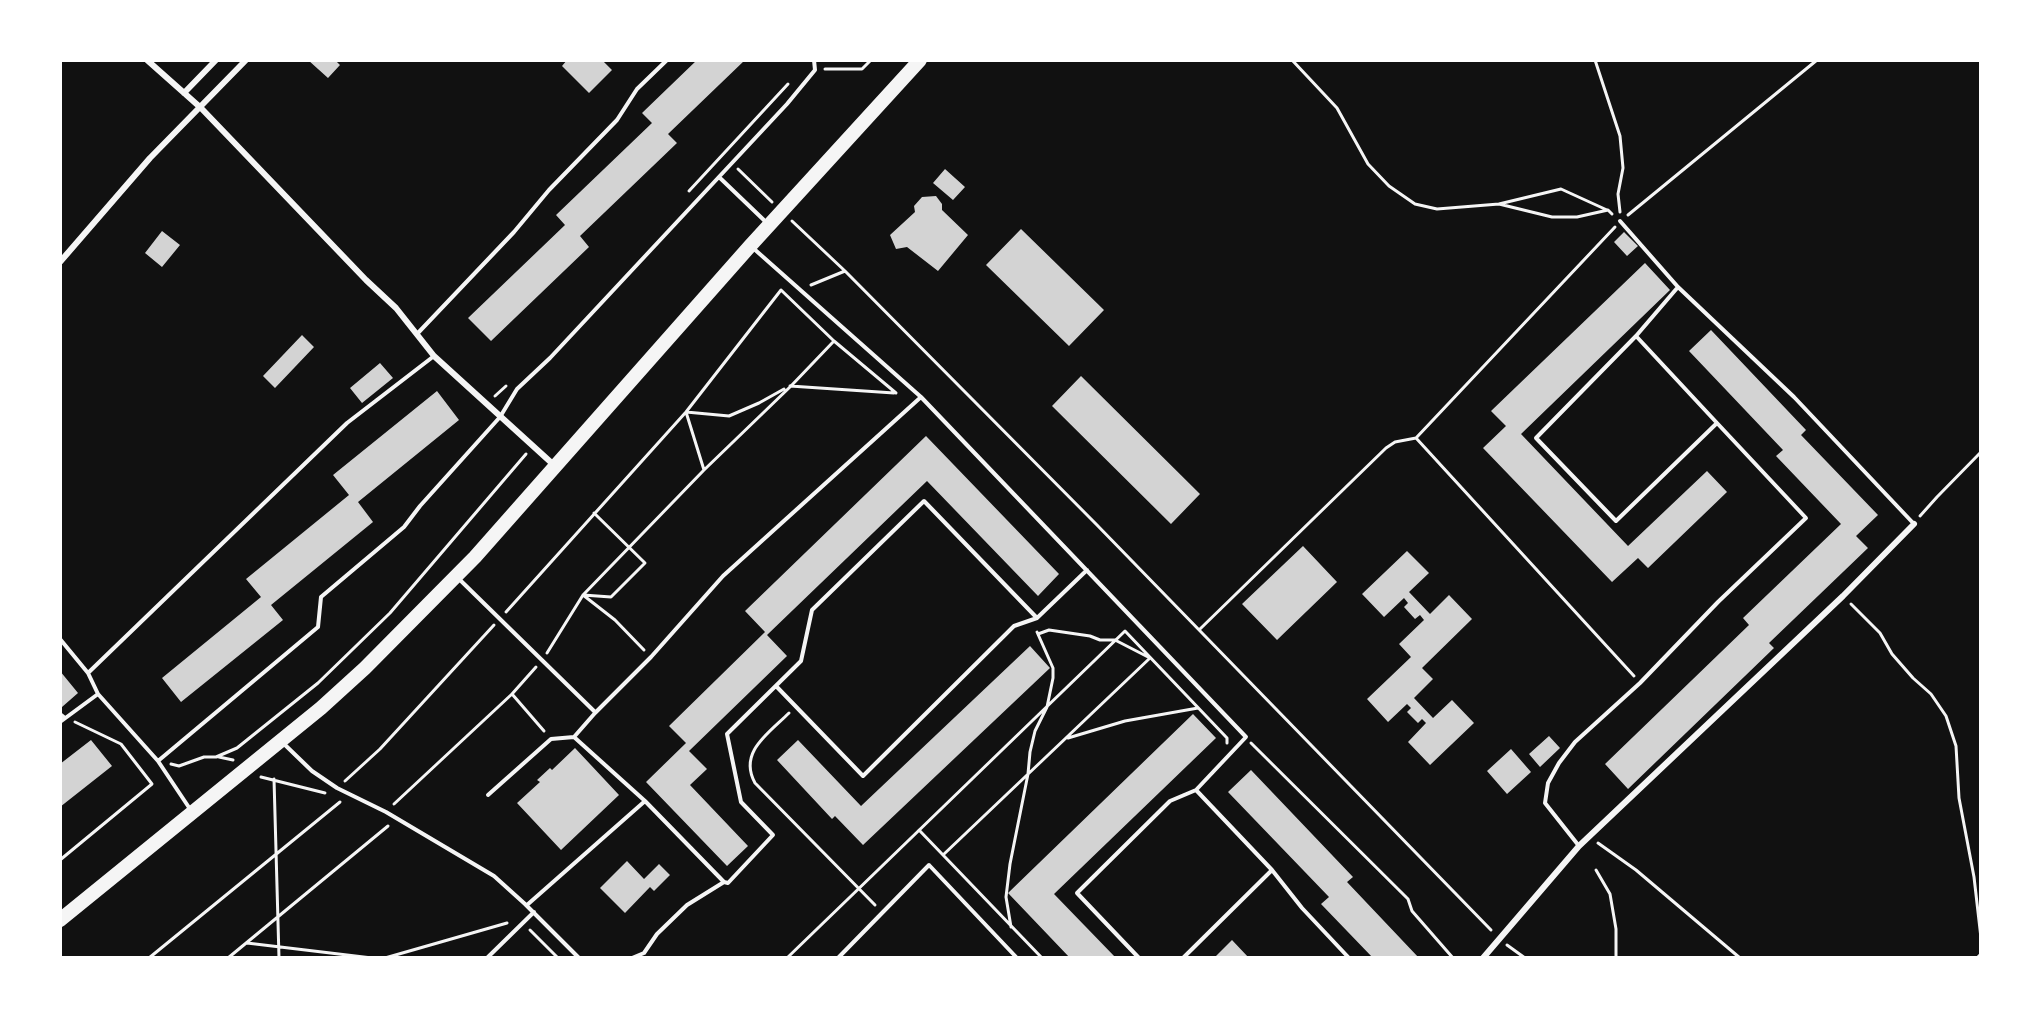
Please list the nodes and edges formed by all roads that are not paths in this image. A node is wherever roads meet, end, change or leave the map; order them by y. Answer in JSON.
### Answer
{"nodes":[{"id":1,"x":147,"y":60,"type":"edge"},
{"id":2,"x":216,"y":60,"type":"edge"},
{"id":3,"x":246,"y":60,"type":"edge"},
{"id":4,"x":667,"y":60,"type":"edge"},
{"id":5,"x":814,"y":60,"type":"edge"},
{"id":6,"x":920,"y":60,"type":"edge"},
{"id":7,"x":184,"y":93,"type":"junction"},
{"id":8,"x":201,"y":108,"type":"junction"},
{"id":9,"x":719,"y":177,"type":"junction"},
{"id":10,"x":1620,"y":221,"type":"road end"},
{"id":11,"x":769,"y":225,"type":"junction"},
{"id":12,"x":750,"y":246,"type":"junction"},
{"id":13,"x":60,"y":262,"type":"edge"},
{"id":14,"x":1678,"y":287,"type":"junction"},
{"id":15,"x":417,"y":335,"type":"junction"},
{"id":16,"x":1636,"y":336,"type":"junction"},
{"id":17,"x":434,"y":356,"type":"junction"},
{"id":18,"x":921,"y":397,"type":"junction"},
{"id":19,"x":500,"y":417,"type":"junction"},
{"id":20,"x":1717,"y":423,"type":"junction"},
{"id":21,"x":556,"y":467,"type":"junction"},
{"id":22,"x":1914,"y":524,"type":"joint"},
{"id":23,"x":1087,"y":570,"type":"junction"},
{"id":24,"x":456,"y":576,"type":"junction"},
{"id":25,"x":1037,"y":618,"type":"junction"},
{"id":26,"x":60,"y":639,"type":"edge"},
{"id":27,"x":88,"y":673,"type":"junction"},
{"id":28,"x":776,"y":686,"type":"junction"},
{"id":29,"x":98,"y":694,"type":"junction"},
{"id":30,"x":595,"y":713,"type":"junction"},
{"id":31,"x":60,"y":714,"type":"edge"},
{"id":32,"x":65,"y":718,"type":"junction"},
{"id":33,"x":60,"y":722,"type":"edge"},
{"id":34,"x":574,"y":737,"type":"junction"},
{"id":35,"x":281,"y":741,"type":"junction"},
{"id":36,"x":158,"y":761,"type":"junction"},
{"id":37,"x":1196,"y":790,"type":"junction"},
{"id":38,"x":488,"y":795,"type":"dead end"},
{"id":39,"x":645,"y":801,"type":"junction"},
{"id":40,"x":192,"y":812,"type":"junction"},
{"id":41,"x":1579,"y":846,"type":"junction"},
{"id":42,"x":1272,"y":870,"type":"junction"},
{"id":43,"x":724,"y":882,"type":"junction"},
{"id":44,"x":527,"y":905,"type":"junction"},
{"id":45,"x":534,"y":912,"type":"junction"},
{"id":46,"x":60,"y":920,"type":"edge"},
{"id":47,"x":1488,"y":956,"type":"edge"},
{"id":48,"x":487,"y":958,"type":"edge"},
{"id":49,"x":579,"y":958,"type":"edge"},
{"id":50,"x":632,"y":958,"type":"edge"},
{"id":51,"x":838,"y":958,"type":"edge"},
{"id":52,"x":1017,"y":958,"type":"edge"},
{"id":53,"x":1139,"y":958,"type":"edge"},
{"id":54,"x":1182,"y":958,"type":"edge"},
{"id":55,"x":1349,"y":958,"type":"edge"}],
"edges":[{"from":1,"to":7,"type":"street"},
{"from":2,"to":7,"type":"street"},
{"from":3,"to":8,"type":"street"},
{"from":4,"to":15,"type":"lane"},
{"from":5,"to":9,"type":"lane"},
{"from":6,"to":11,"type":"highway"},
{"from":7,"to":8,"type":"street"},
{"from":8,"to":13,"type":"street"},
{"from":8,"to":15,"type":"street"},
{"from":9,"to":11,"type":"lane"},
{"from":9,"to":19,"type":"lane"},
{"from":10,"to":14,"type":"lane"},
{"from":11,"to":12,"type":"highway"},
{"from":12,"to":18,"type":"lane"},
{"from":12,"to":21,"type":"highway"},
{"from":14,"to":16,"type":"lane"},
{"from":14,"to":22,"type":"lane"},
{"from":15,"to":17,"type":"street"},
{"from":16,"to":20,"type":"lane"},
{"from":16,"to":20,"type":"lane"},
{"from":17,"to":19,"type":"street"},
{"from":17,"to":27,"type":"lane"},
{"from":18,"to":23,"type":"lane"},
{"from":18,"to":30,"type":"lane"},
{"from":19,"to":21,"type":"street"},
{"from":19,"to":36,"type":"lane"},
{"from":20,"to":41,"type":"lane"},
{"from":21,"to":24,"type":"highway"},
{"from":22,"to":41,"type":"street"},
{"from":23,"to":25,"type":"lane"},
{"from":23,"to":37,"type":"lane"},
{"from":24,"to":30,"type":"lane"},
{"from":24,"to":35,"type":"highway"},
{"from":25,"to":28,"type":"lane"},
{"from":25,"to":28,"type":"lane"},
{"from":26,"to":27,"type":"lane"},
{"from":27,"to":29,"type":"lane"},
{"from":28,"to":43,"type":"lane"},
{"from":29,"to":32,"type":"lane"},
{"from":29,"to":36,"type":"lane"},
{"from":30,"to":34,"type":"lane"},
{"from":31,"to":32,"type":"lane"},
{"from":32,"to":33,"type":"lane"},
{"from":34,"to":38,"type":"lane"},
{"from":34,"to":39,"type":"lane"},
{"from":35,"to":40,"type":"highway"},
{"from":35,"to":44,"type":"lane"},
{"from":36,"to":40,"type":"lane"},
{"from":37,"to":42,"type":"lane"},
{"from":37,"to":53,"type":"lane"},
{"from":39,"to":43,"type":"lane"},
{"from":39,"to":44,"type":"lane"},
{"from":40,"to":46,"type":"highway"},
{"from":41,"to":47,"type":"street"},
{"from":42,"to":54,"type":"lane"},
{"from":42,"to":55,"type":"lane"},
{"from":43,"to":50,"type":"lane"},
{"from":44,"to":45,"type":"lane"},
{"from":45,"to":48,"type":"lane"},
{"from":45,"to":49,"type":"lane"},
{"from":51,"to":52,"type":"lane"}]}
